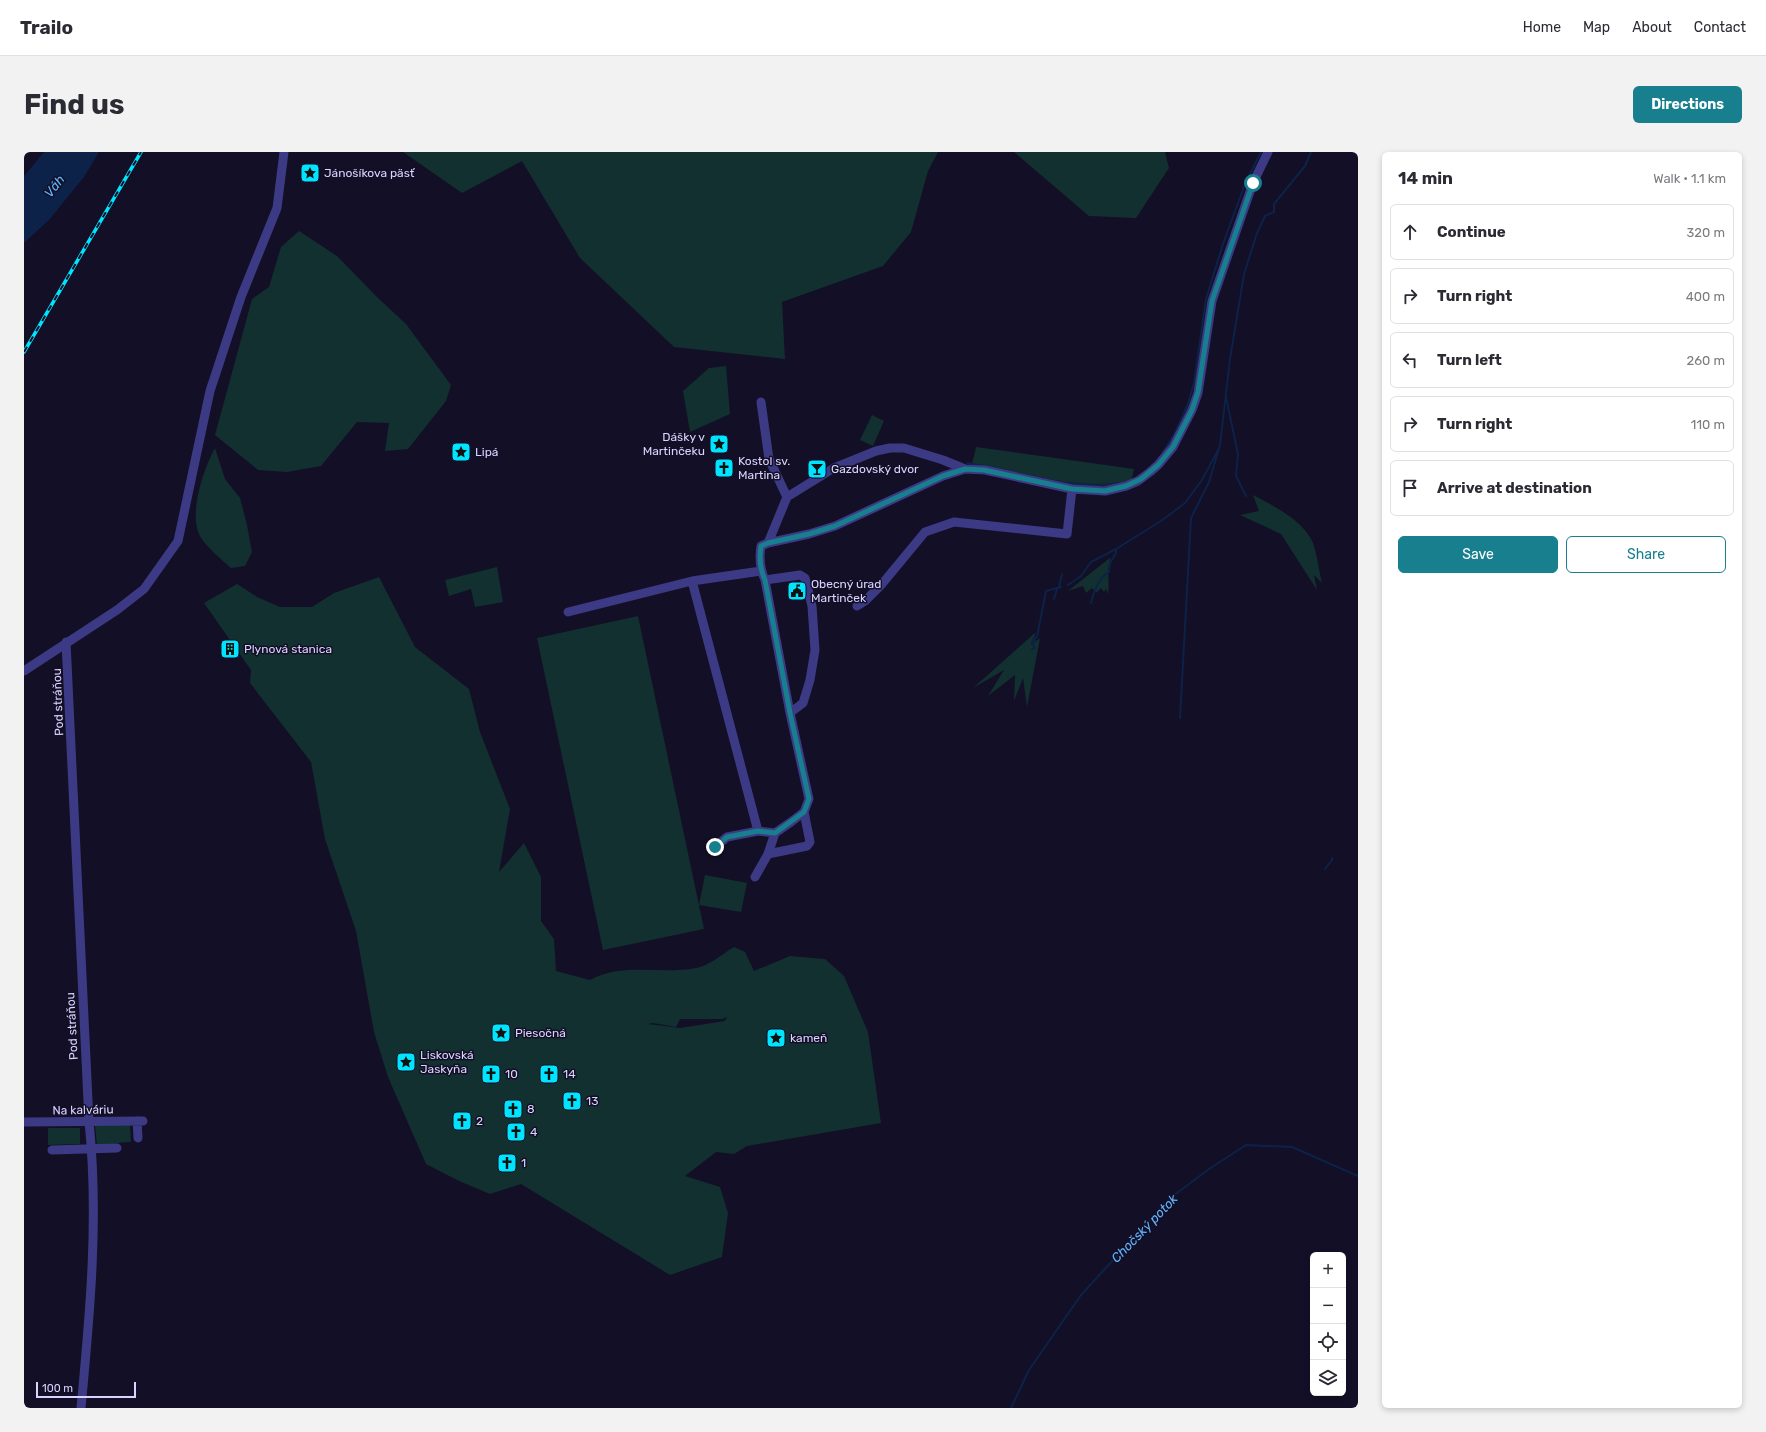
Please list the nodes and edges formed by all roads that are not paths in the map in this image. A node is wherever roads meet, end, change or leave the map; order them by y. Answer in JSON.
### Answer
{"nodes":[{"id":1,"x":284,"y":152,"type":"edge"},
{"id":2,"x":1268,"y":152,"type":"edge"},
{"id":3,"x":761,"y":402,"type":"dead end"},
{"id":4,"x":965,"y":469,"type":"junction"},
{"id":5,"x":1072,"y":489,"type":"junction"},
{"id":6,"x":787,"y":497,"type":"junction"},
{"id":7,"x":768,"y":543,"type":"junction"},
{"id":8,"x":763,"y":575,"type":"junction"},
{"id":9,"x":692,"y":581,"type":"junction"},
{"id":10,"x":857,"y":606,"type":"dead end"},
{"id":11,"x":568,"y":612,"type":"dead end"},
{"id":12,"x":66,"y":642,"type":"junction"},
{"id":13,"x":24,"y":671,"type":"edge"},
{"id":14,"x":790,"y":713,"type":"junction"},
{"id":15,"x":804,"y":812,"type":"junction"},
{"id":16,"x":758,"y":831,"type":"junction"},
{"id":17,"x":775,"y":833,"type":"junction"},
{"id":18,"x":715,"y":847,"type":"dead end"},
{"id":19,"x":768,"y":854,"type":"junction"},
{"id":20,"x":755,"y":878,"type":"dead end"},
{"id":21,"x":24,"y":1122,"type":"edge"},
{"id":22,"x":89,"y":1122,"type":"junction"},
{"id":23,"x":138,"y":1138,"type":"dead end"},
{"id":24,"x":117,"y":1148,"type":"dead end"},
{"id":25,"x":52,"y":1150,"type":"dead end"},
{"id":26,"x":92,"y":1150,"type":"junction"},
{"id":27,"x":81,"y":1408,"type":"edge"}],
"edges":[{"from":1,"to":12,"type":"street"},
{"from":2,"to":5,"type":"street"},
{"from":3,"to":6,"type":"street"},
{"from":4,"to":5,"type":"street"},
{"from":4,"to":6,"type":"street"},
{"from":4,"to":7,"type":"street"},
{"from":5,"to":10,"type":"street"},
{"from":6,"to":7,"type":"street"},
{"from":7,"to":8,"type":"street"},
{"from":8,"to":9,"type":"street"},
{"from":8,"to":14,"type":"street"},
{"from":8,"to":14,"type":"street"},
{"from":9,"to":11,"type":"street"},
{"from":9,"to":16,"type":"street"},
{"from":12,"to":13,"type":"street"},
{"from":12,"to":22,"type":"street","name":"Pod stráňou"},
{"from":14,"to":15,"type":"street"},
{"from":15,"to":17,"type":"street"},
{"from":15,"to":19,"type":"street"},
{"from":16,"to":17,"type":"street"},
{"from":16,"to":18,"type":"street"},
{"from":17,"to":19,"type":"street"},
{"from":19,"to":20,"type":"street"},
{"from":21,"to":22,"type":"street","name":"Na kalváriu"},
{"from":22,"to":23,"type":"street","name":"Na kalváriu"},
{"from":22,"to":26,"type":"street","name":"Pod stráňou"},
{"from":24,"to":26,"type":"street"},
{"from":25,"to":26,"type":"street"},
{"from":26,"to":27,"type":"street","name":"Pod stráňou"}]}
